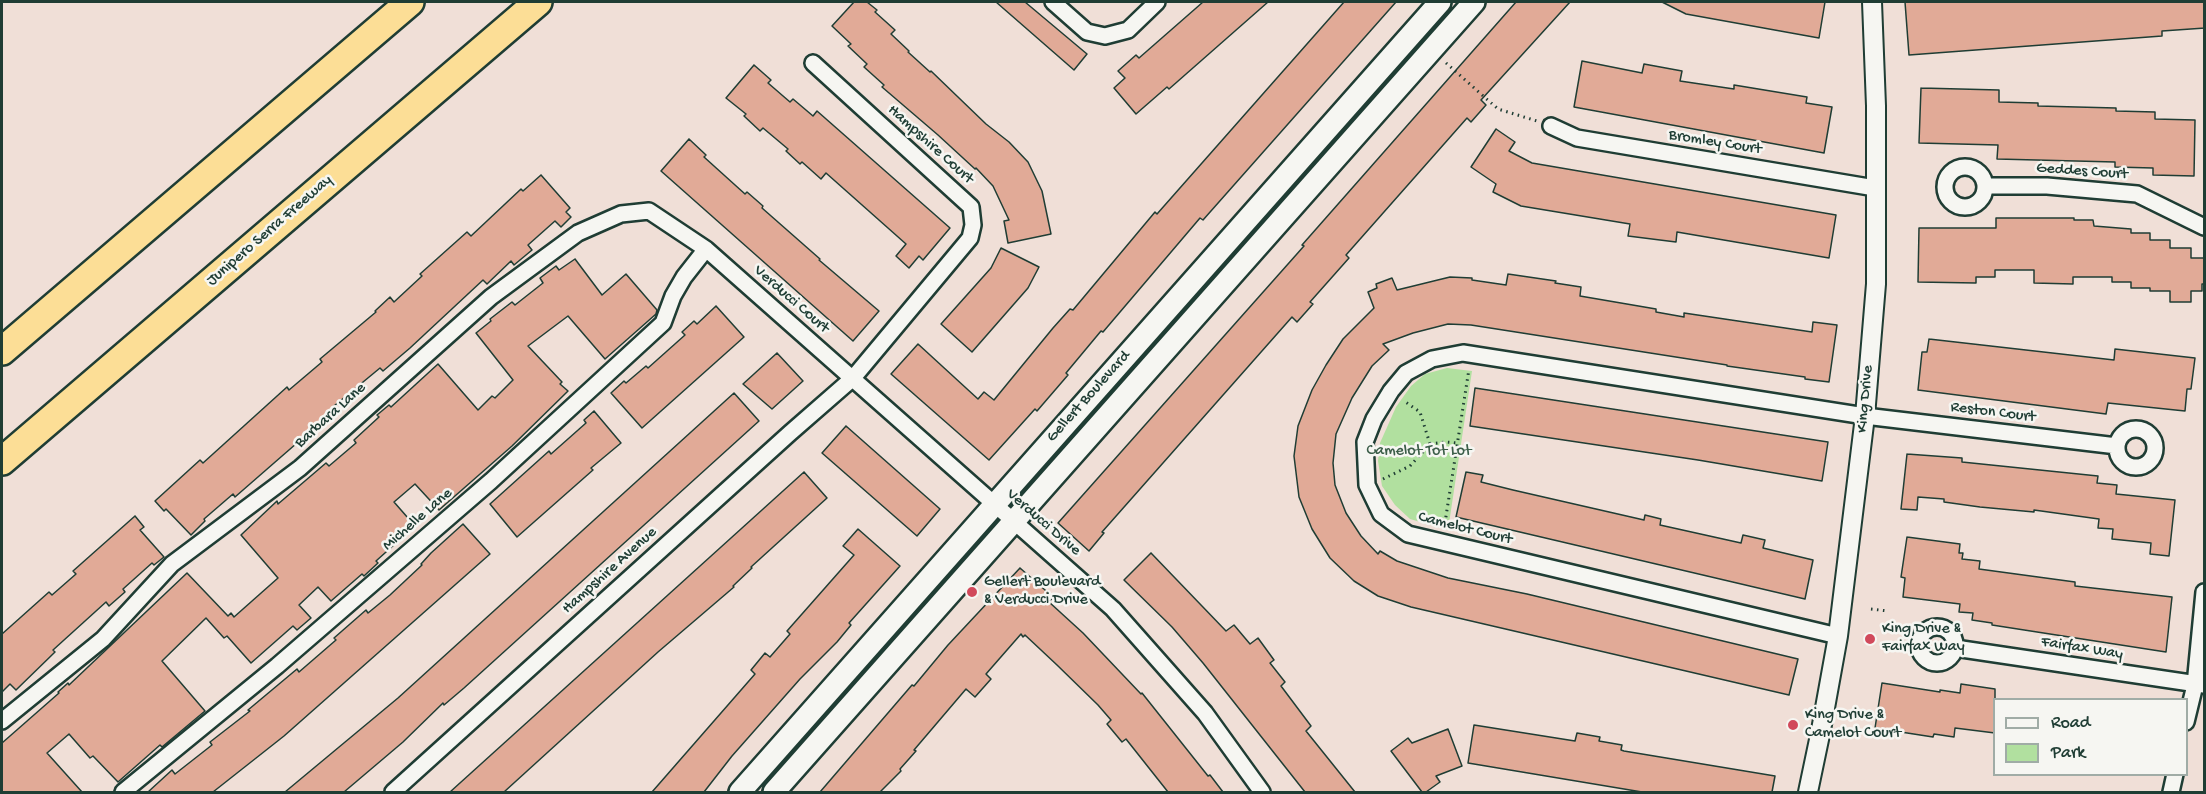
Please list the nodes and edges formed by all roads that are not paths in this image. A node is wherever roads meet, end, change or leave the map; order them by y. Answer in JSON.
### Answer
{"nodes":[{"id":1,"x":410,"y":2,"type":"edge"},
{"id":2,"x":538,"y":2,"type":"edge"},
{"id":3,"x":1053,"y":2,"type":"edge"},
{"id":4,"x":1157,"y":2,"type":"edge"},
{"id":5,"x":1440,"y":2,"type":"edge"},
{"id":6,"x":1474,"y":2,"type":"edge"},
{"id":7,"x":1872,"y":2,"type":"edge"},
{"id":8,"x":813,"y":63,"type":"dead end"},
{"id":9,"x":1551,"y":126,"type":"road end"},
{"id":10,"x":1986,"y":186,"type":"dead end"},
{"id":11,"x":1875,"y":188,"type":"junction"},
{"id":12,"x":2205,"y":227,"type":"edge"},
{"id":13,"x":706,"y":249,"type":"junction"},
{"id":14,"x":2,"y":351,"type":"edge"},
{"id":15,"x":853,"y":378,"type":"junction"},
{"id":16,"x":1865,"y":416,"type":"junction"},
{"id":17,"x":2117,"y":446,"type":"dead end"},
{"id":18,"x":2,"y":461,"type":"edge"},
{"id":19,"x":994,"y":504,"type":"junction"},
{"id":20,"x":1013,"y":520,"type":"junction"},
{"id":21,"x":2205,"y":592,"type":"edge"},
{"id":22,"x":1838,"y":636,"type":"junction"},
{"id":23,"x":1955,"y":648,"type":"dead end"},
{"id":24,"x":2200,"y":685,"type":"edge"},
{"id":25,"x":2188,"y":719,"type":"edge"},
{"id":26,"x":2,"y":721,"type":"edge"},
{"id":27,"x":2175,"y":776,"type":"edge"},
{"id":28,"x":123,"y":792,"type":"edge"},
{"id":29,"x":393,"y":792,"type":"edge"},
{"id":30,"x":740,"y":792,"type":"edge"},
{"id":31,"x":774,"y":792,"type":"edge"},
{"id":32,"x":1262,"y":792,"type":"edge"},
{"id":33,"x":1808,"y":792,"type":"edge"},
{"id":34,"x":2171,"y":792,"type":"edge"}],
"edges":[{"from":1,"to":14,"type":"highway"},
{"from":2,"to":18,"type":"highway","name":"Junipero Serra Freeway"},
{"from":3,"to":4,"type":"street"},
{"from":5,"to":19,"type":"main road","name":"Gellert Boulevard"},
{"from":6,"to":20,"type":"main road","name":"Gellert Boulevard"},
{"from":7,"to":11,"type":"street","name":"King Drive"},
{"from":8,"to":15,"type":"street","name":"Hampshire Court"},
{"from":9,"to":11,"type":"street","name":"Bromley Court"},
{"from":10,"to":12,"type":"street","name":"Geddes Court"},
{"from":11,"to":16,"type":"street","name":"King Drive"},
{"from":13,"to":15,"type":"street","name":"Verducci Court"},
{"from":13,"to":26,"type":"street","name":"Barbara Lane"},
{"from":13,"to":28,"type":"street","name":"Michelle Lane"},
{"from":15,"to":19,"type":"street","name":"Verducci Drive"},
{"from":15,"to":29,"type":"street","name":"Hampshire Avenue"},
{"from":16,"to":17,"type":"street","name":"Reston Court"},
{"from":16,"to":22,"type":"street","name":"King Drive"},
{"from":16,"to":22,"type":"street","name":"Camelot Court"},
{"from":19,"to":20,"type":"street","name":"Verducci Drive"},
{"from":19,"to":30,"type":"main road","name":"Gellert Boulevard"},
{"from":20,"to":31,"type":"main road","name":"Gellert Boulevard"},
{"from":20,"to":32,"type":"street","name":"Verducci Drive"},
{"from":21,"to":24,"type":"street"},
{"from":22,"to":33,"type":"street","name":"King Drive"},
{"from":23,"to":24,"type":"street","name":"Fairfax Way"},
{"from":24,"to":25,"type":"street"},
{"from":27,"to":34,"type":"street"}]}
